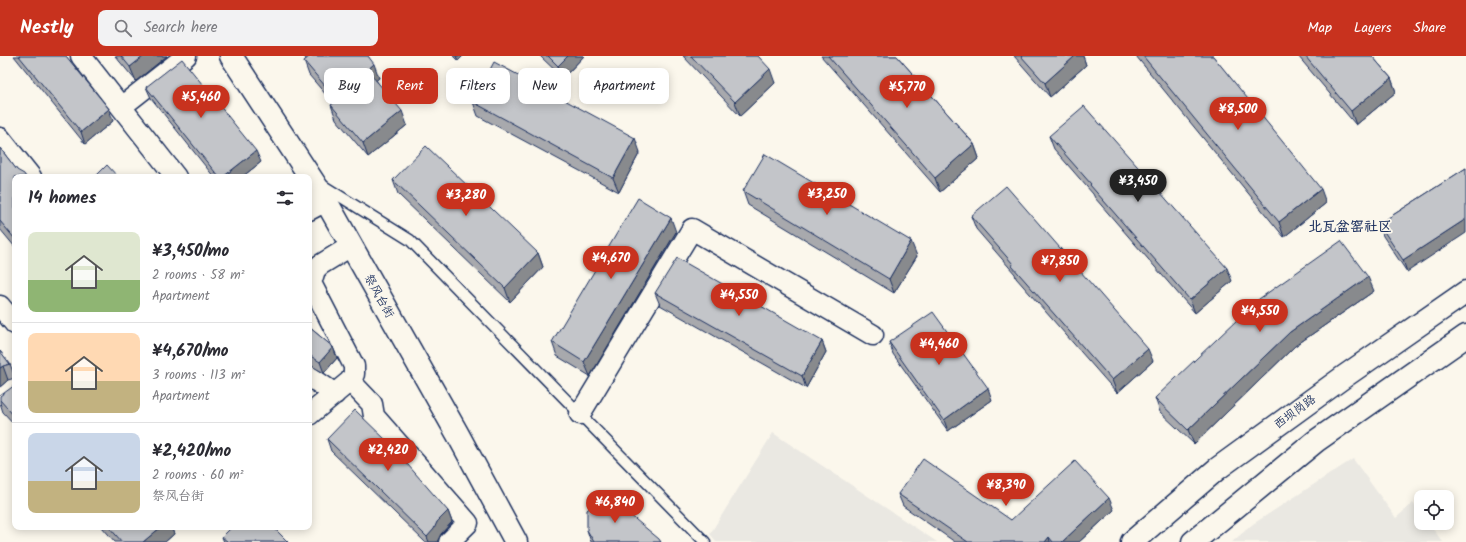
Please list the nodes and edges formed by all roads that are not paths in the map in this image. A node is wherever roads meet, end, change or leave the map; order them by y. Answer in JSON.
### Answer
{"nodes":[{"id":1,"x":81,"y":56,"type":"edge"},
{"id":2,"x":186,"y":56,"type":"edge"},
{"id":3,"x":231,"y":56,"type":"edge"},
{"id":4,"x":122,"y":107,"type":"junction"},
{"id":5,"x":0,"y":138,"type":"edge"},
{"id":6,"x":29,"y":174,"type":"edge"},
{"id":7,"x":174,"y":174,"type":"edge"},
{"id":8,"x":308,"y":174,"type":"edge"},
{"id":9,"x":312,"y":178,"type":"edge"},
{"id":10,"x":312,"y":185,"type":"edge"},
{"id":11,"x":317,"y":206,"type":"edge"},
{"id":12,"x":351,"y":246,"type":"junction"},
{"id":13,"x":312,"y":280,"type":"edge"},
{"id":14,"x":312,"y":285,"type":"edge"},
{"id":15,"x":1466,"y":292,"type":"edge"},
{"id":16,"x":0,"y":306,"type":"edge"},
{"id":17,"x":12,"y":320,"type":"edge"},
{"id":18,"x":873,"y":335,"type":"dead end"},
{"id":19,"x":1466,"y":336,"type":"edge"},
{"id":20,"x":312,"y":377,"type":"edge"},
{"id":21,"x":343,"y":387,"type":"junction"},
{"id":22,"x":312,"y":413,"type":"edge"},
{"id":23,"x":580,"y":414,"type":"junction"},
{"id":24,"x":449,"y":542,"type":"edge"},
{"id":25,"x":516,"y":542,"type":"edge"},
{"id":26,"x":705,"y":542,"type":"edge"},
{"id":27,"x":1132,"y":542,"type":"edge"},
{"id":28,"x":1193,"y":542,"type":"edge"}],
"edges":[{"from":1,"to":4,"type":"street"},
{"from":2,"to":4,"type":"street"},
{"from":3,"to":8,"type":"main road","name":"祭风台街"},
{"from":4,"to":7,"type":"street"},
{"from":5,"to":6,"type":"street"},
{"from":9,"to":23,"type":"lane"},
{"from":10,"to":11,"type":"main road","name":"祭风台街"},
{"from":11,"to":12,"type":"main road","name":"祭风台街"},
{"from":12,"to":13,"type":"street"},
{"from":12,"to":25,"type":"main road","name":"祭风台街"},
{"from":14,"to":21,"type":"street"},
{"from":15,"to":27,"type":"main road","name":"西坝岗路"},
{"from":16,"to":17,"type":"street"},
{"from":18,"to":23,"type":"street"},
{"from":19,"to":28,"type":"main road"},
{"from":20,"to":21,"type":"street"},
{"from":21,"to":22,"type":"street"},
{"from":21,"to":24,"type":"street"},
{"from":23,"to":26,"type":"lane"}]}
